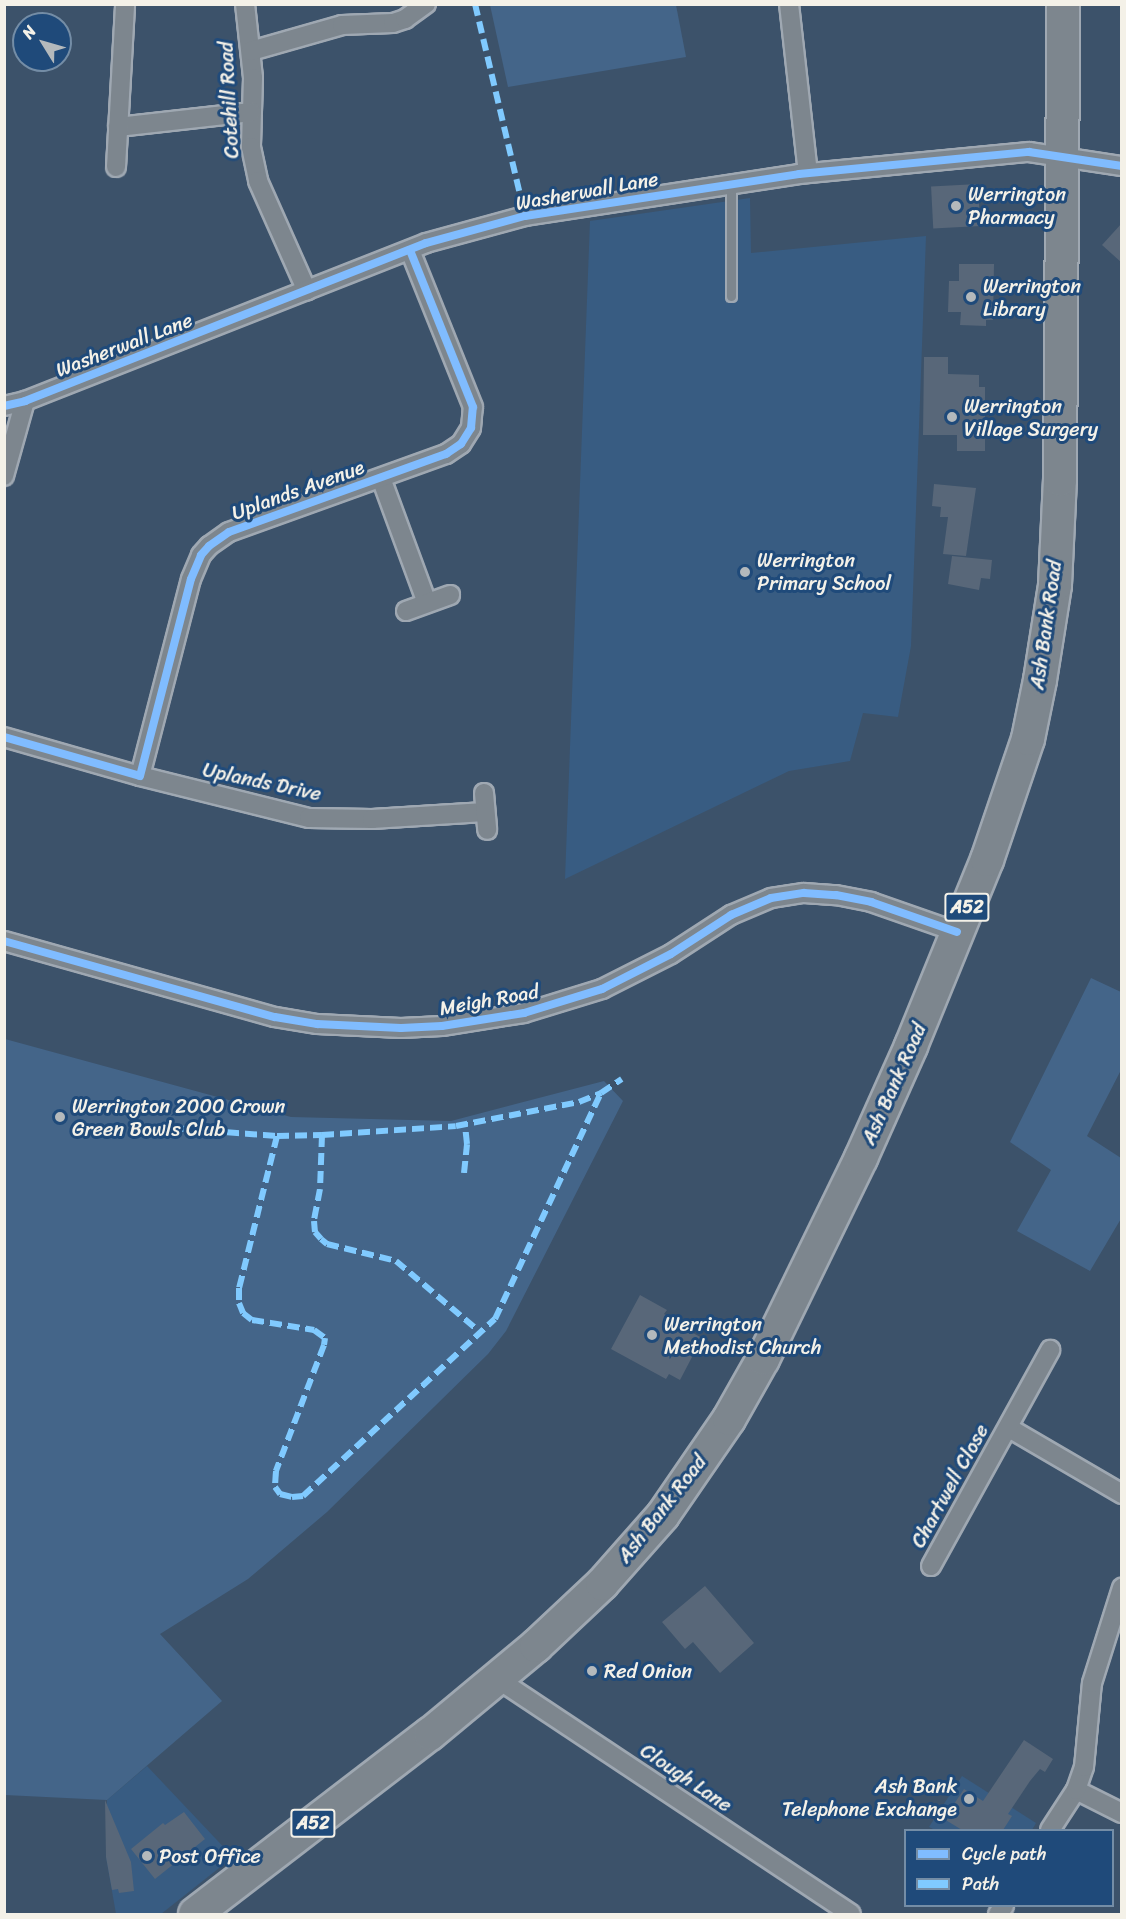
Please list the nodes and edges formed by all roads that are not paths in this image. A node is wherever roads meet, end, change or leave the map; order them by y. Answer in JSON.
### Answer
{"nodes":[{"id":1,"x":125,"y":4,"type":"edge"},
{"id":2,"x":245,"y":4,"type":"edge"},
{"id":3,"x":426,"y":4,"type":"edge"},
{"id":4,"x":789,"y":4,"type":"edge"},
{"id":5,"x":1063,"y":4,"type":"edge"},
{"id":6,"x":251,"y":51,"type":"junction"},
{"id":7,"x":251,"y":112,"type":"junction"},
{"id":8,"x":118,"y":127,"type":"junction"},
{"id":9,"x":1061,"y":157,"type":"junction"},
{"id":10,"x":1122,"y":166,"type":"edge"},
{"id":11,"x":116,"y":167,"type":"dead end"},
{"id":12,"x":808,"y":173,"type":"junction"},
{"id":13,"x":731,"y":184,"type":"junction"},
{"id":14,"x":410,"y":250,"type":"junction"},
{"id":15,"x":307,"y":291,"type":"junction"},
{"id":16,"x":730,"y":296,"type":"dead end"},
{"id":17,"x":25,"y":402,"type":"junction"},
{"id":18,"x":4,"y":406,"type":"edge"},
{"id":19,"x":4,"y":476,"type":"edge"},
{"id":20,"x":381,"y":478,"type":"junction"},
{"id":21,"x":450,"y":595,"type":"dead end"},
{"id":22,"x":427,"y":603,"type":"junction"},
{"id":23,"x":406,"y":611,"type":"dead end"},
{"id":24,"x":4,"y":737,"type":"edge"},
{"id":25,"x":140,"y":777,"type":"junction"},
{"id":26,"x":484,"y":793,"type":"dead end"},
{"id":27,"x":957,"y":932,"type":"junction"},
{"id":28,"x":4,"y":941,"type":"edge"},
{"id":29,"x":1050,"y":1350,"type":"dead end"},
{"id":30,"x":1009,"y":1428,"type":"junction"},
{"id":31,"x":1122,"y":1494,"type":"edge"},
{"id":32,"x":931,"y":1566,"type":"dead end"},
{"id":33,"x":1121,"y":1588,"type":"edge"},
{"id":34,"x":496,"y":1678,"type":"junction"},
{"id":35,"x":1076,"y":1790,"type":"junction"},
{"id":36,"x":1122,"y":1813,"type":"edge"},
{"id":37,"x":1051,"y":1829,"type":"edge"},
{"id":38,"x":195,"y":1914,"type":"edge"},
{"id":39,"x":851,"y":1914,"type":"edge"}],
"edges":[{"from":1,"to":8,"type":"street"},
{"from":2,"to":6,"type":"street","name":"Cotehill Road"},
{"from":3,"to":6,"type":"street"},
{"from":4,"to":12,"type":"street"},
{"from":5,"to":9,"type":"highway","name":"Ash Bank Road","number":"A52"},
{"from":6,"to":7,"type":"street","name":"Cotehill Road"},
{"from":7,"to":8,"type":"street"},
{"from":7,"to":15,"type":"street","name":"Cotehill Road"},
{"from":8,"to":11,"type":"street"},
{"from":9,"to":10,"type":"street","name":"Washerwall Lane"},
{"from":9,"to":12,"type":"street","name":"Washerwall Lane"},
{"from":9,"to":27,"type":"highway","name":"Ash Bank Road","number":"A52"},
{"from":12,"to":13,"type":"street","name":"Washerwall Lane"},
{"from":13,"to":14,"type":"street","name":"Washerwall Lane"},
{"from":13,"to":16,"type":"lane"},
{"from":14,"to":15,"type":"street","name":"Washerwall Lane"},
{"from":14,"to":20,"type":"street","name":"Uplands Avenue"},
{"from":15,"to":17,"type":"street","name":"Washerwall Lane"},
{"from":17,"to":18,"type":"street","name":"Washerwall Lane"},
{"from":17,"to":19,"type":"street"},
{"from":20,"to":22,"type":"street"},
{"from":20,"to":25,"type":"street","name":"Uplands Avenue"},
{"from":21,"to":22,"type":"street"},
{"from":22,"to":23,"type":"street"},
{"from":24,"to":25,"type":"street"},
{"from":25,"to":26,"type":"street","name":"Uplands Drive"},
{"from":27,"to":28,"type":"street","name":"Meigh Road"},
{"from":27,"to":34,"type":"highway","name":"Ash Bank Road","number":"A52"},
{"from":29,"to":30,"type":"street","name":"Chartwell Close"},
{"from":30,"to":31,"type":"street","name":"Chartwell Close"},
{"from":30,"to":32,"type":"street","name":"Chartwell Close"},
{"from":33,"to":35,"type":"street"},
{"from":34,"to":38,"type":"highway","name":"Ash Bank Road","number":"A52"},
{"from":34,"to":39,"type":"street","name":"Clough Lane"},
{"from":35,"to":36,"type":"street"},
{"from":35,"to":37,"type":"street"}]}
